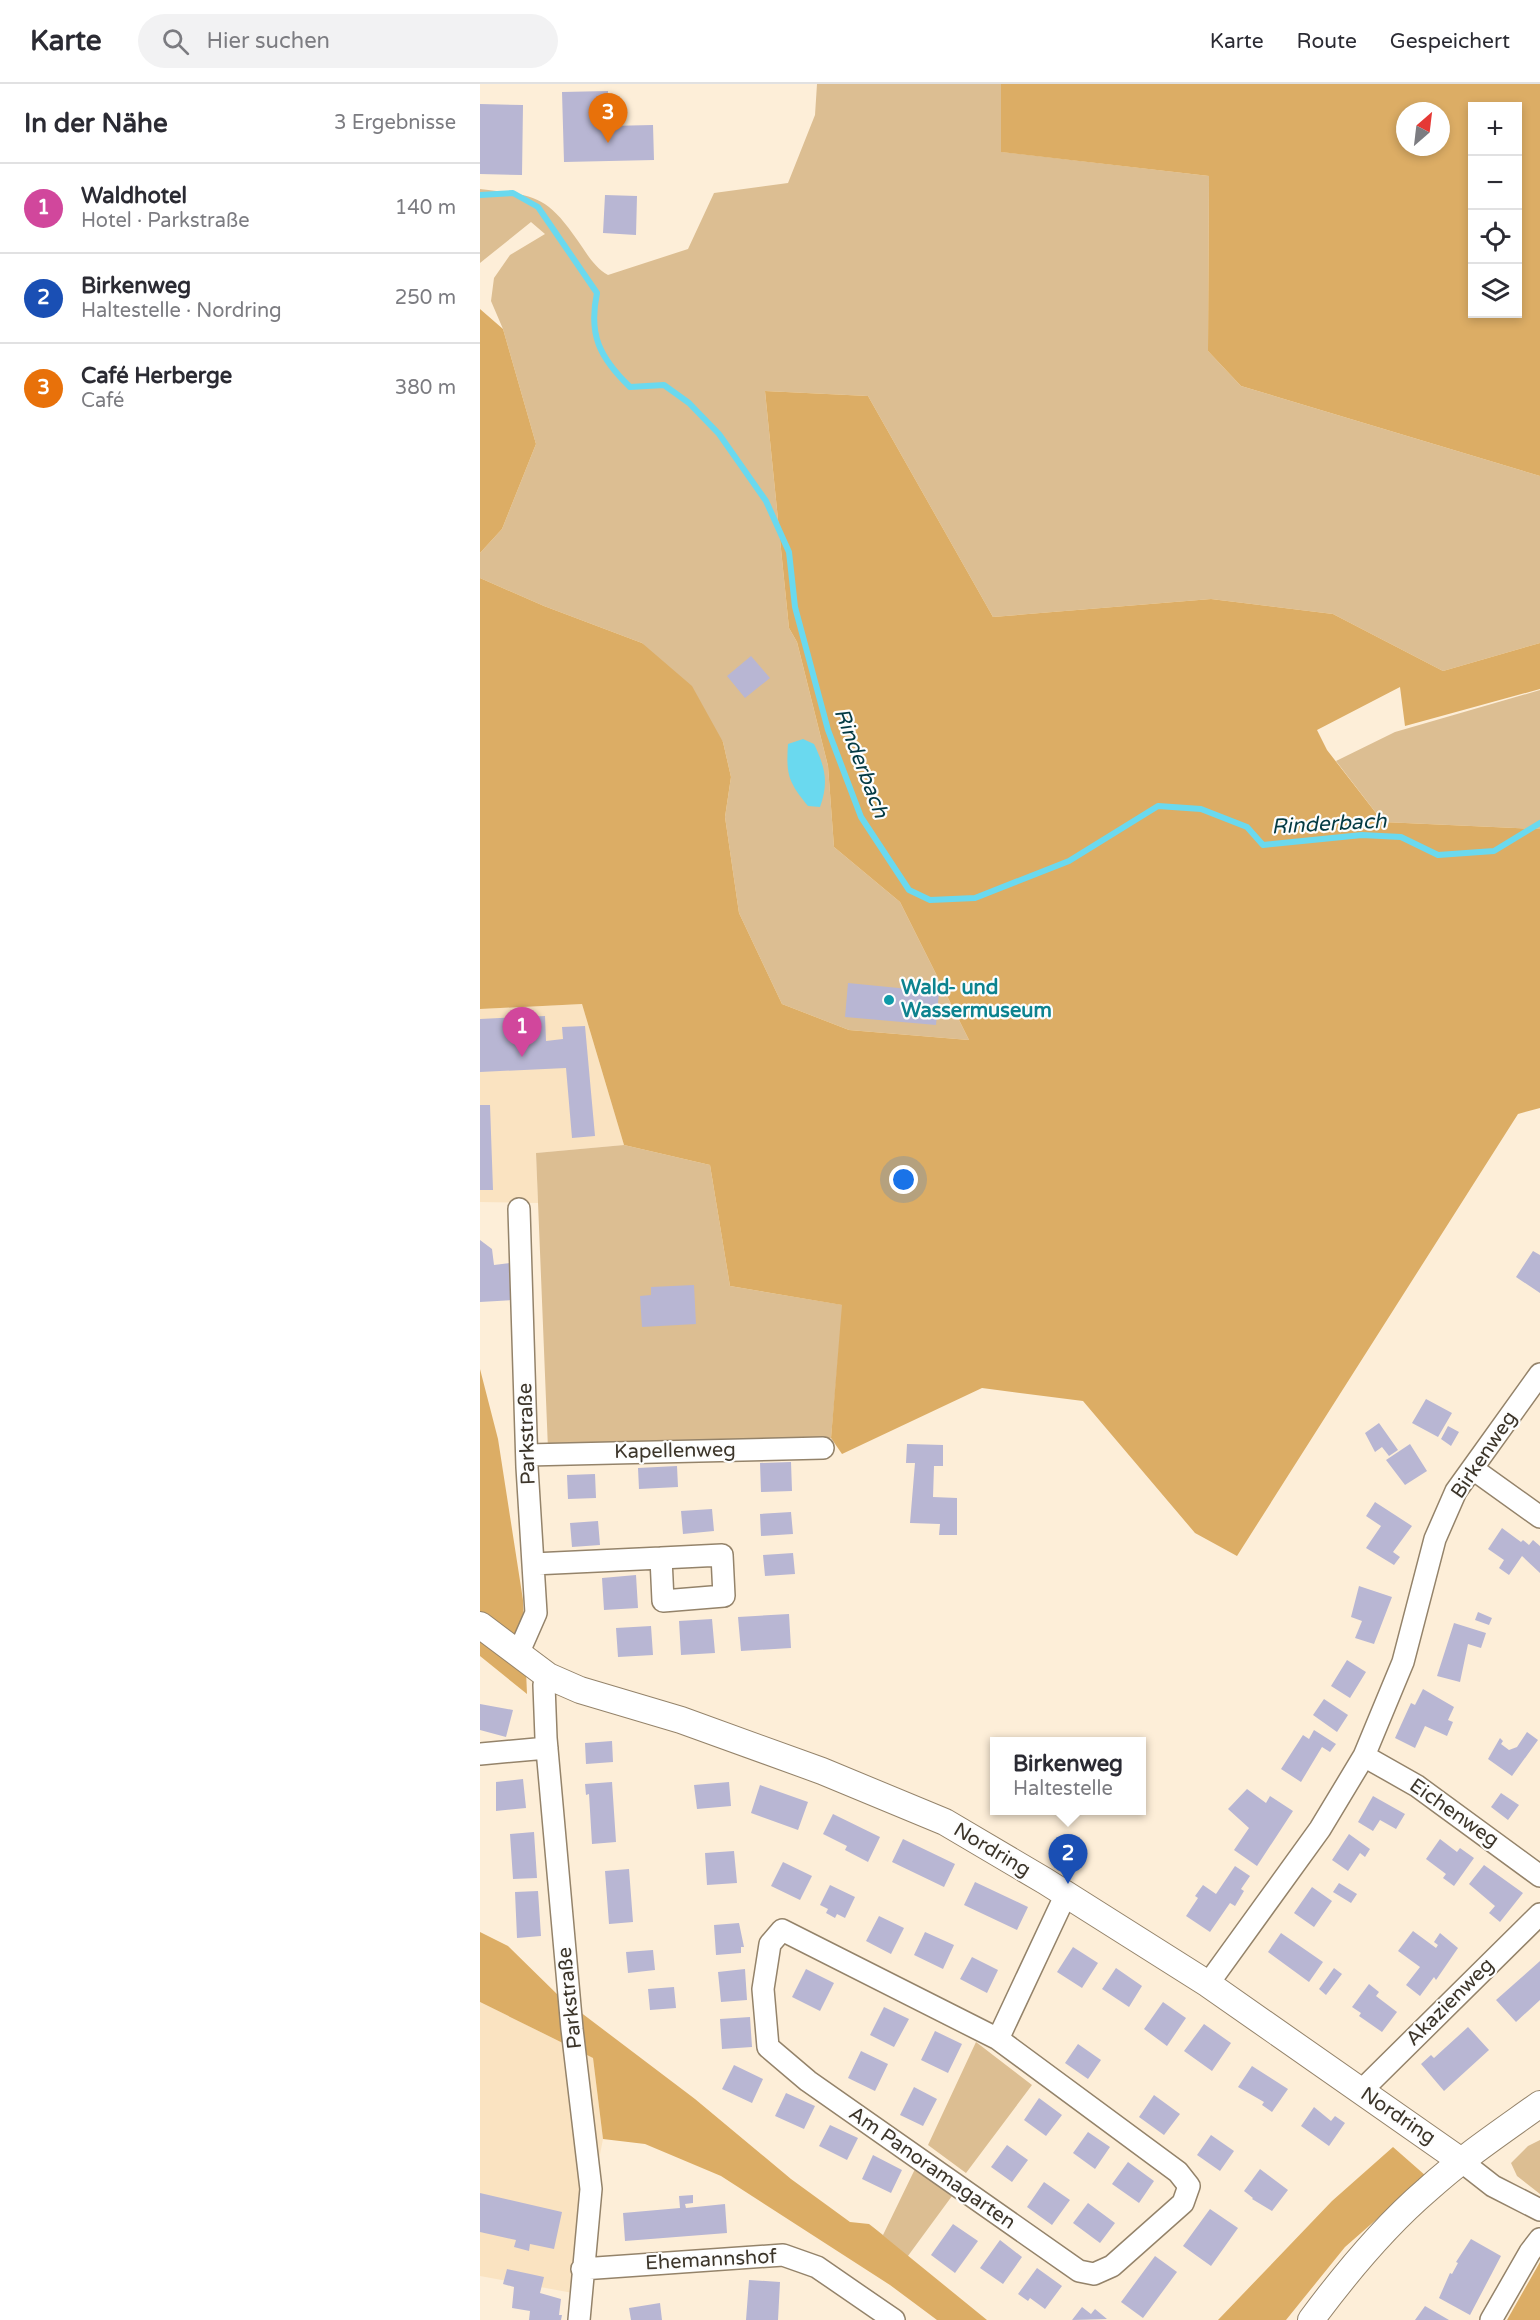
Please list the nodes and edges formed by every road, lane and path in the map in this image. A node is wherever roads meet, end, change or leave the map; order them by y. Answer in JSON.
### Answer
{"nodes":[{"id":1,"x":519,"y":1209,"type":"dead end"},
{"id":2,"x":1540,"y":1374,"type":"edge"},
{"id":3,"x":823,"y":1448,"type":"dead end"},
{"id":4,"x":527,"y":1455,"type":"junction"},
{"id":5,"x":1473,"y":1468,"type":"junction"},
{"id":6,"x":1540,"y":1517,"type":"edge"},
{"id":7,"x":661,"y":1557,"type":"dead end"},
{"id":8,"x":533,"y":1564,"type":"junction"},
{"id":9,"x":480,"y":1625,"type":"edge"},
{"id":10,"x":518,"y":1654,"type":"junction"},
{"id":11,"x":548,"y":1676,"type":"junction"},
{"id":12,"x":547,"y":1748,"type":"junction"},
{"id":13,"x":480,"y":1754,"type":"edge"},
{"id":14,"x":1364,"y":1756,"type":"junction"},
{"id":15,"x":1540,"y":1876,"type":"edge"},
{"id":16,"x":1066,"y":1894,"type":"junction"},
{"id":17,"x":1540,"y":1914,"type":"edge"},
{"id":18,"x":1208,"y":1984,"type":"junction"},
{"id":19,"x":998,"y":2039,"type":"junction"},
{"id":20,"x":1361,"y":2091,"type":"junction"},
{"id":21,"x":1540,"y":2104,"type":"edge"},
{"id":22,"x":1461,"y":2161,"type":"junction"},
{"id":23,"x":1540,"y":2210,"type":"edge"},
{"id":24,"x":1540,"y":2239,"type":"edge"},
{"id":25,"x":582,"y":2269,"type":"junction"},
{"id":26,"x":579,"y":2320,"type":"edge"},
{"id":27,"x":894,"y":2320,"type":"edge"},
{"id":28,"x":1311,"y":2320,"type":"edge"},
{"id":29,"x":1491,"y":2320,"type":"edge"}],
"edges":[{"from":1,"to":4,"type":"street","name":"Parkstraße"},
{"from":2,"to":5,"type":"street","name":"Birkenweg"},
{"from":3,"to":4,"type":"street","name":"Kapellenweg"},
{"from":4,"to":8,"type":"street","name":"Parkstraße"},
{"from":5,"to":6,"type":"street"},
{"from":5,"to":14,"type":"street","name":"Birkenweg"},
{"from":7,"to":8,"type":"street"},
{"from":8,"to":10,"type":"street","name":"Parkstraße"},
{"from":9,"to":10,"type":"street","name":"Nordring"},
{"from":10,"to":11,"type":"street","name":"Nordring"},
{"from":11,"to":12,"type":"street","name":"Parkstraße"},
{"from":11,"to":16,"type":"street","name":"Nordring"},
{"from":12,"to":13,"type":"street"},
{"from":12,"to":25,"type":"street","name":"Parkstraße"},
{"from":14,"to":15,"type":"street","name":"Eichenweg"},
{"from":14,"to":18,"type":"street","name":"Birkenweg"},
{"from":16,"to":18,"type":"street","name":"Nordring"},
{"from":16,"to":19,"type":"street"},
{"from":17,"to":20,"type":"street","name":"Akazienweg"},
{"from":18,"to":20,"type":"street","name":"Nordring"},
{"from":19,"to":19,"type":"street","name":"Am Panoramagarten"},
{"from":20,"to":22,"type":"street","name":"Nordring"},
{"from":21,"to":22,"type":"street"},
{"from":22,"to":23,"type":"street"},
{"from":22,"to":28,"type":"street"},
{"from":24,"to":29,"type":"street"},
{"from":25,"to":26,"type":"street","name":"Parkstraße"},
{"from":25,"to":27,"type":"street","name":"Ehemannshof"}]}
